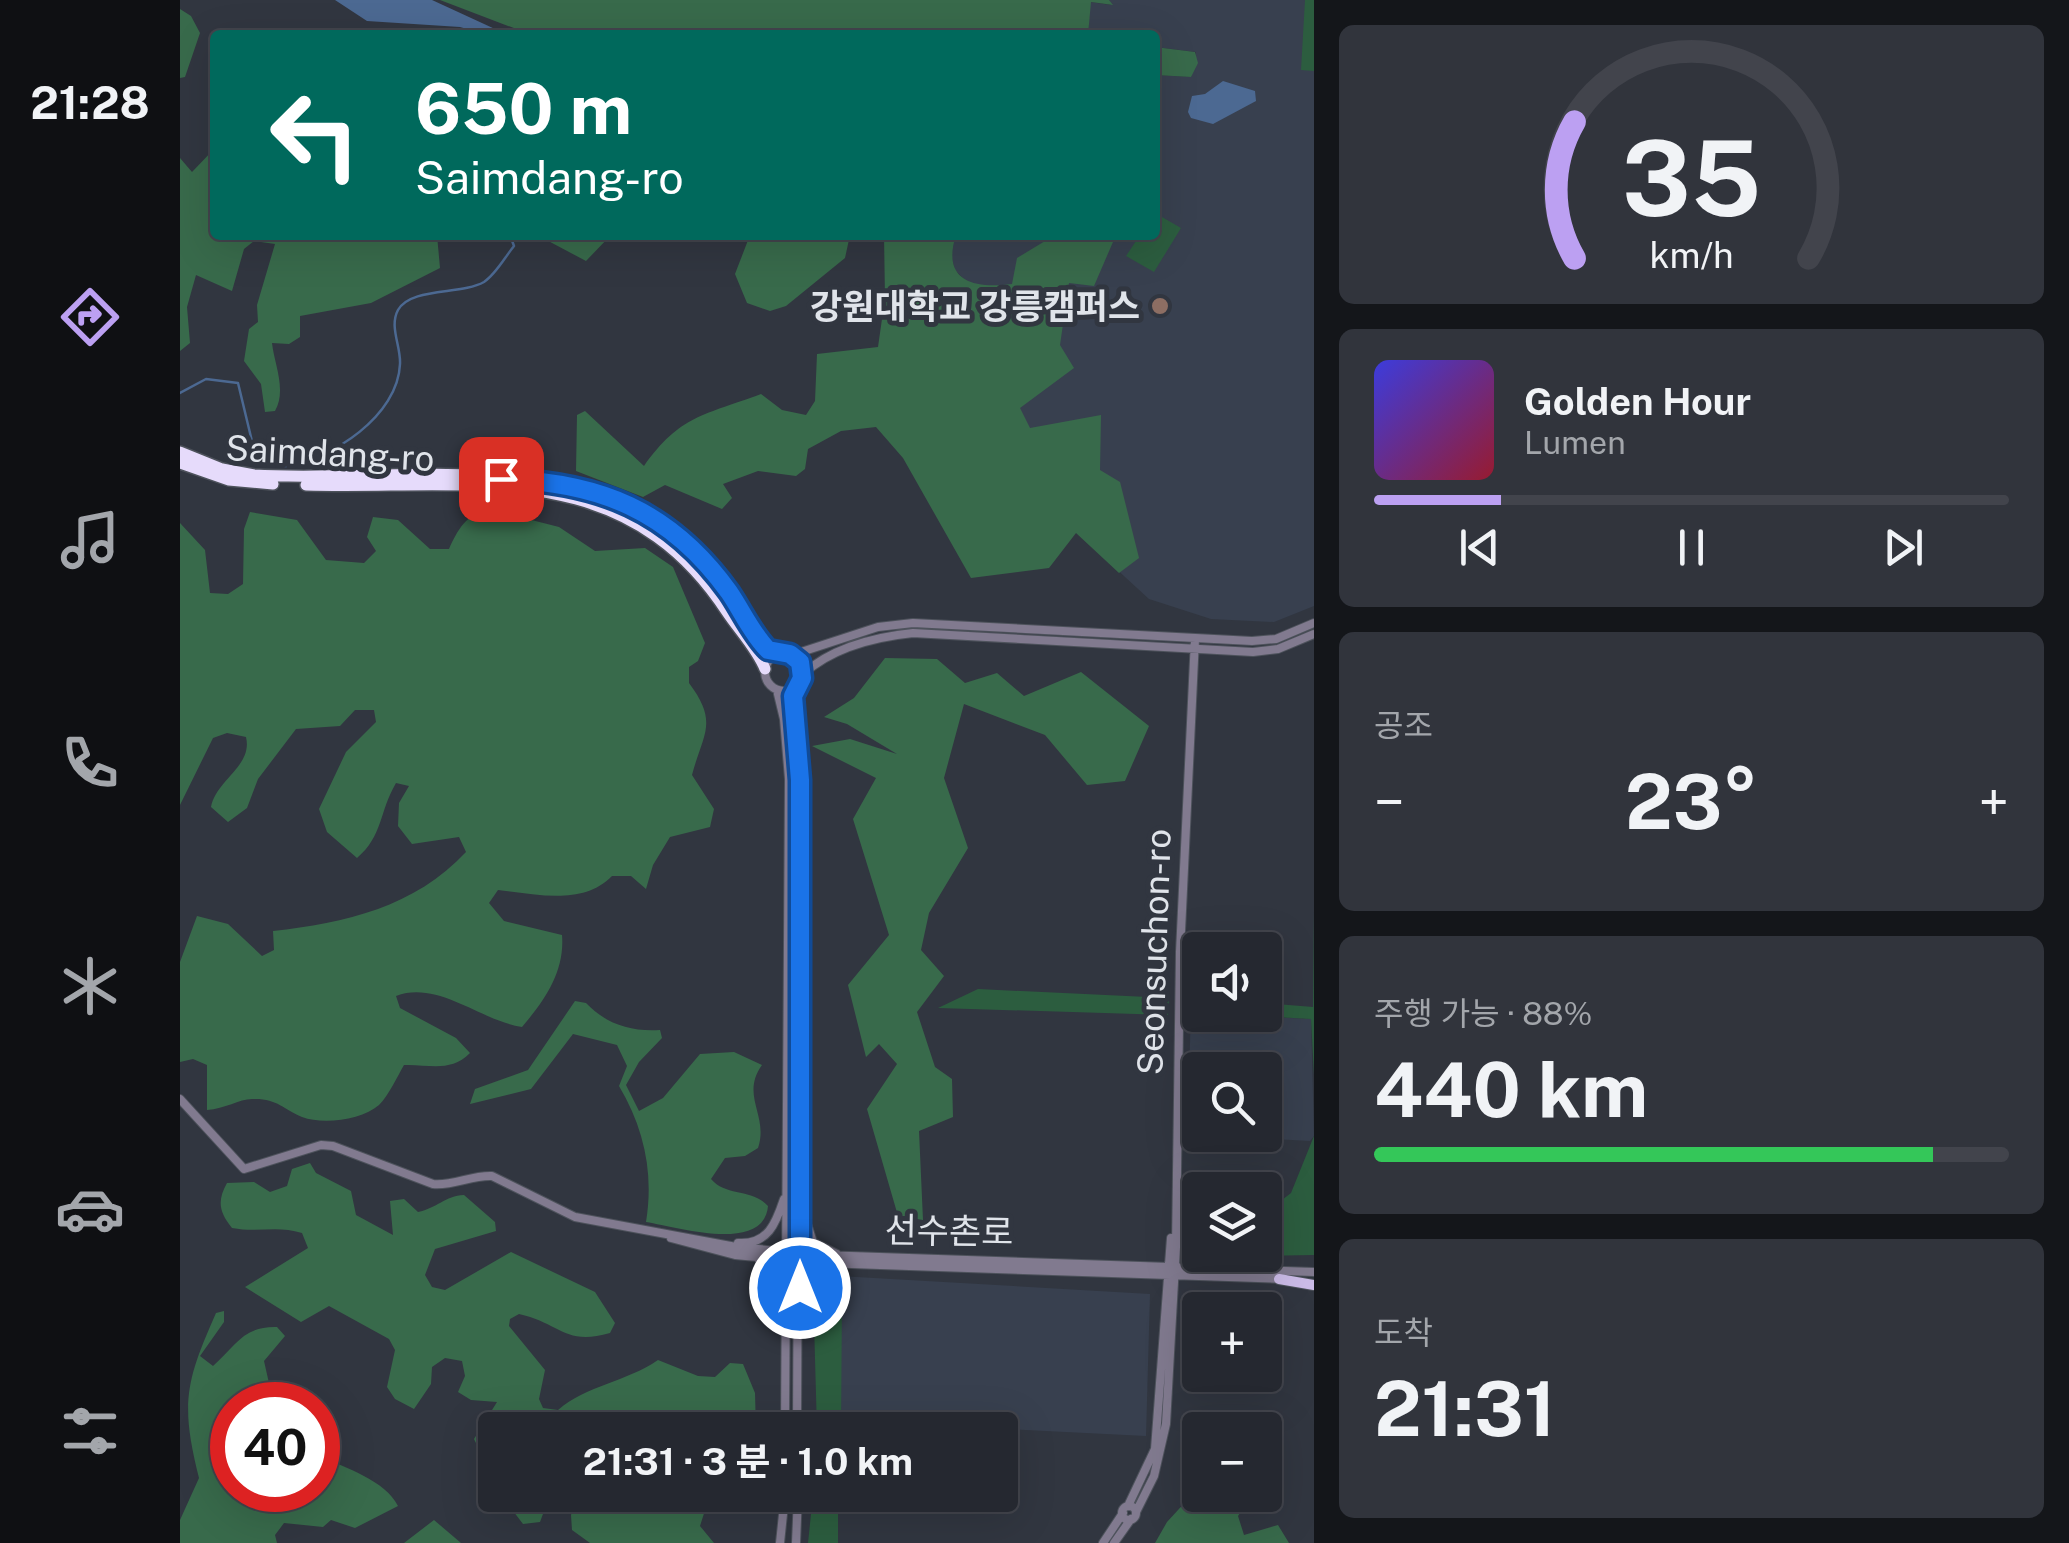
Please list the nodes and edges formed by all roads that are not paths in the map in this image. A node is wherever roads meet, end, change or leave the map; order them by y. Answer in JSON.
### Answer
{"nodes":[{"id":1,"x":180,"y":452,"type":"edge"},
{"id":2,"x":180,"y":463,"type":"edge"},
{"id":3,"x":1314,"y":623,"type":"edge"},
{"id":4,"x":1314,"y":634,"type":"edge"},
{"id":5,"x":1195,"y":645,"type":"junction"},
{"id":6,"x":775,"y":654,"type":"junction"},
{"id":7,"x":792,"y":654,"type":"junction"},
{"id":8,"x":764,"y":669,"type":"junction"},
{"id":9,"x":803,"y":674,"type":"junction"},
{"id":10,"x":795,"y":688,"type":"junction"},
{"id":11,"x":777,"y":690,"type":"junction"},
{"id":12,"x":180,"y":1100,"type":"edge"},
{"id":13,"x":786,"y":1190,"type":"junction"},
{"id":14,"x":800,"y":1190,"type":"junction"},
{"id":15,"x":662,"y":1234,"type":"junction"},
{"id":16,"x":717,"y":1243,"type":"junction"},
{"id":17,"x":735,"y":1254,"type":"junction"},
{"id":18,"x":785,"y":1256,"type":"junction"},
{"id":19,"x":846,"y":1256,"type":"junction"},
{"id":20,"x":800,"y":1257,"type":"junction"},
{"id":21,"x":855,"y":1265,"type":"junction"},
{"id":22,"x":1053,"y":1266,"type":"junction"},
{"id":23,"x":1171,"y":1270,"type":"junction"},
{"id":24,"x":1314,"y":1272,"type":"edge"},
{"id":25,"x":1279,"y":1279,"type":"joint"},
{"id":26,"x":1314,"y":1282,"type":"edge"},
{"id":27,"x":799,"y":1316,"type":"junction"},
{"id":28,"x":784,"y":1317,"type":"junction"},
{"id":29,"x":785,"y":1412,"type":"edge"},
{"id":30,"x":797,"y":1412,"type":"edge"},
{"id":31,"x":783,"y":1512,"type":"edge"},
{"id":32,"x":797,"y":1512,"type":"edge"},
{"id":33,"x":1129,"y":1513,"type":"junction"},
{"id":34,"x":780,"y":1543,"type":"edge"},
{"id":35,"x":796,"y":1543,"type":"edge"},
{"id":36,"x":1102,"y":1543,"type":"edge"},
{"id":37,"x":1114,"y":1543,"type":"edge"}],
"edges":[{"from":1,"to":6,"type":"highway","name":"Saimdang-ro"},
{"from":2,"to":8,"type":"highway","name":"Saimdang-ro"},
{"from":3,"to":5,"type":"street"},
{"from":4,"to":5,"type":"street"},
{"from":5,"to":7,"type":"street"},
{"from":5,"to":9,"type":"street"},
{"from":5,"to":23,"type":"street","name":"Seonsuchon-ro"},
{"from":6,"to":7,"type":"street"},
{"from":6,"to":8,"type":"street"},
{"from":7,"to":9,"type":"street"},
{"from":8,"to":11,"type":"street"},
{"from":9,"to":10,"type":"street"},
{"from":10,"to":11,"type":"street"},
{"from":10,"to":14,"type":"street"},
{"from":11,"to":13,"type":"street"},
{"from":12,"to":15,"type":"street"},
{"from":13,"to":16,"type":"street"},
{"from":13,"to":18,"type":"street"},
{"from":14,"to":19,"type":"street"},
{"from":14,"to":20,"type":"street"},
{"from":15,"to":16,"type":"street"},
{"from":15,"to":17,"type":"street"},
{"from":16,"to":18,"type":"street"},
{"from":17,"to":18,"type":"street"},
{"from":17,"to":28,"type":"street"},
{"from":18,"to":20,"type":"street","name":"선수촌로"},
{"from":18,"to":28,"type":"street"},
{"from":19,"to":20,"type":"street","name":"선수촌로"},
{"from":19,"to":22,"type":"street","name":"선수촌로"},
{"from":20,"to":21,"type":"street","name":"선수촌로"},
{"from":20,"to":27,"type":"street"},
{"from":21,"to":22,"type":"street","name":"선수촌로"},
{"from":21,"to":27,"type":"street"},
{"from":22,"to":23,"type":"street"},
{"from":23,"to":24,"type":"street"},
{"from":23,"to":25,"type":"street"},
{"from":23,"to":33,"type":"street"},
{"from":25,"to":26,"type":"main road"},
{"from":27,"to":30,"type":"street"},
{"from":28,"to":29,"type":"street"},
{"from":31,"to":34,"type":"street"},
{"from":32,"to":35,"type":"street"},
{"from":33,"to":36,"type":"street"},
{"from":33,"to":37,"type":"street"}]}
